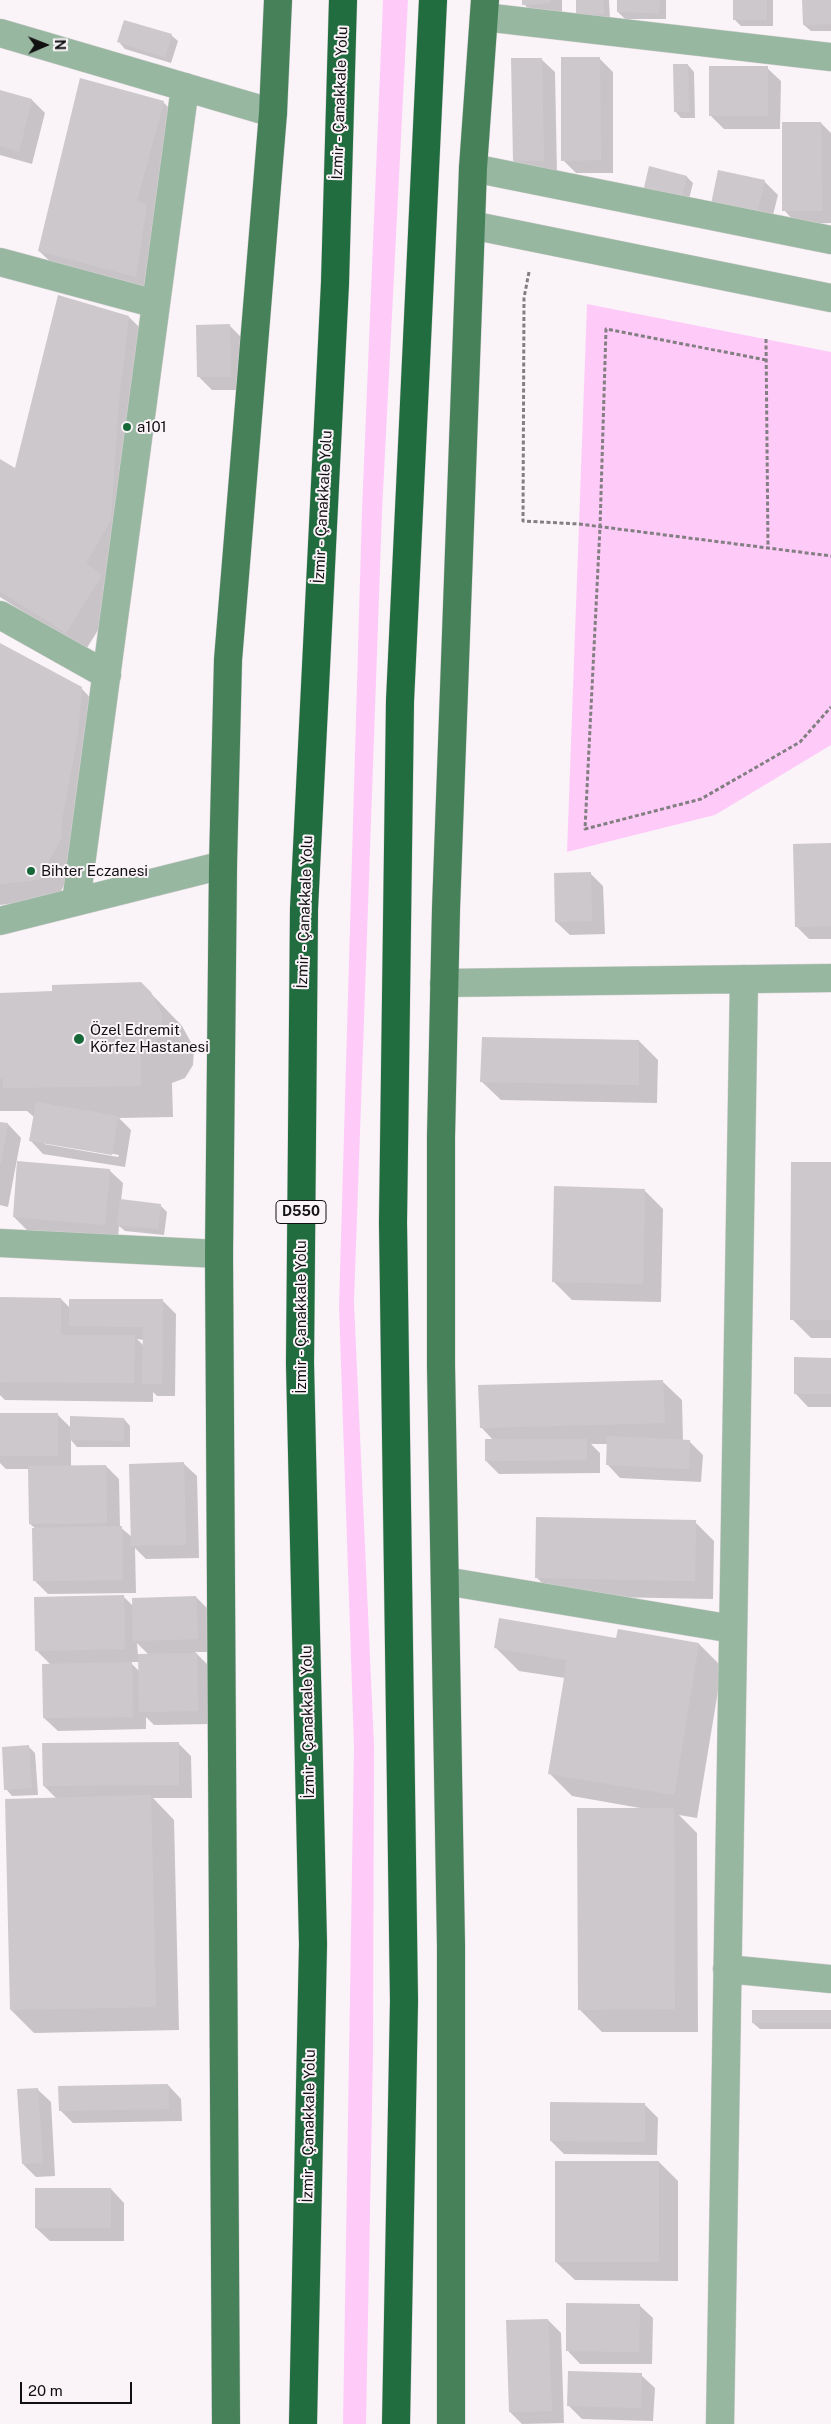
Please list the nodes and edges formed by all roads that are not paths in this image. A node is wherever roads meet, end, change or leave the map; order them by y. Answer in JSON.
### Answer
{"nodes":[{"id":1,"x":278,"y":0,"type":"edge"},
{"id":2,"x":343,"y":0,"type":"edge"},
{"id":3,"x":433,"y":0,"type":"edge"},
{"id":4,"x":484,"y":9,"type":"edge"},
{"id":5,"x":0,"y":33,"type":"edge"},
{"id":6,"x":831,"y":57,"type":"edge"},
{"id":7,"x":185,"y":87,"type":"junction"},
{"id":8,"x":274,"y":113,"type":"junction"},
{"id":9,"x":473,"y":168,"type":"junction"},
{"id":10,"x":471,"y":226,"type":"junction"},
{"id":11,"x":831,"y":240,"type":"edge"},
{"id":12,"x":0,"y":262,"type":"edge"},
{"id":13,"x":831,"y":298,"type":"edge"},
{"id":14,"x":156,"y":304,"type":"junction"},
{"id":15,"x":0,"y":615,"type":"edge"},
{"id":16,"x":107,"y":675,"type":"junction"},
{"id":17,"x":223,"y":865,"type":"junction"},
{"id":18,"x":76,"y":902,"type":"junction"},
{"id":19,"x":0,"y":921,"type":"edge"},
{"id":20,"x":831,"y":978,"type":"edge"},
{"id":21,"x":744,"y":979,"type":"junction"},
{"id":22,"x":444,"y":983,"type":"junction"},
{"id":23,"x":0,"y":1243,"type":"edge"},
{"id":24,"x":219,"y":1254,"type":"junction"},
{"id":25,"x":445,"y":1581,"type":"junction"},
{"id":26,"x":733,"y":1629,"type":"junction"},
{"id":27,"x":727,"y":1969,"type":"junction"},
{"id":28,"x":831,"y":1979,"type":"edge"},
{"id":29,"x":226,"y":2424,"type":"edge"},
{"id":30,"x":303,"y":2424,"type":"edge"},
{"id":31,"x":396,"y":2424,"type":"edge"},
{"id":32,"x":451,"y":2424,"type":"edge"},
{"id":33,"x":720,"y":2424,"type":"edge"}],
"edges":[{"from":1,"to":8,"type":"main road"},
{"from":2,"to":30,"type":"highway","name":"İzmir - Çanakkale Yolu","number":"D550"},
{"from":3,"to":31,"type":"highway"},
{"from":4,"to":6,"type":"street"},
{"from":4,"to":9,"type":"main road"},
{"from":5,"to":7,"type":"street"},
{"from":7,"to":8,"type":"street"},
{"from":7,"to":14,"type":"street"},
{"from":8,"to":17,"type":"main road"},
{"from":9,"to":10,"type":"main road"},
{"from":9,"to":11,"type":"street"},
{"from":10,"to":13,"type":"street"},
{"from":10,"to":22,"type":"main road"},
{"from":12,"to":14,"type":"street"},
{"from":14,"to":16,"type":"street"},
{"from":15,"to":16,"type":"street"},
{"from":16,"to":18,"type":"street"},
{"from":17,"to":18,"type":"street"},
{"from":17,"to":24,"type":"main road"},
{"from":18,"to":19,"type":"street"},
{"from":20,"to":21,"type":"street"},
{"from":21,"to":22,"type":"street"},
{"from":21,"to":26,"type":"street"},
{"from":22,"to":25,"type":"main road"},
{"from":23,"to":24,"type":"street"},
{"from":24,"to":29,"type":"main road"},
{"from":25,"to":26,"type":"street"},
{"from":25,"to":32,"type":"main road"},
{"from":26,"to":27,"type":"street"},
{"from":27,"to":28,"type":"street"},
{"from":27,"to":33,"type":"street"}]}
